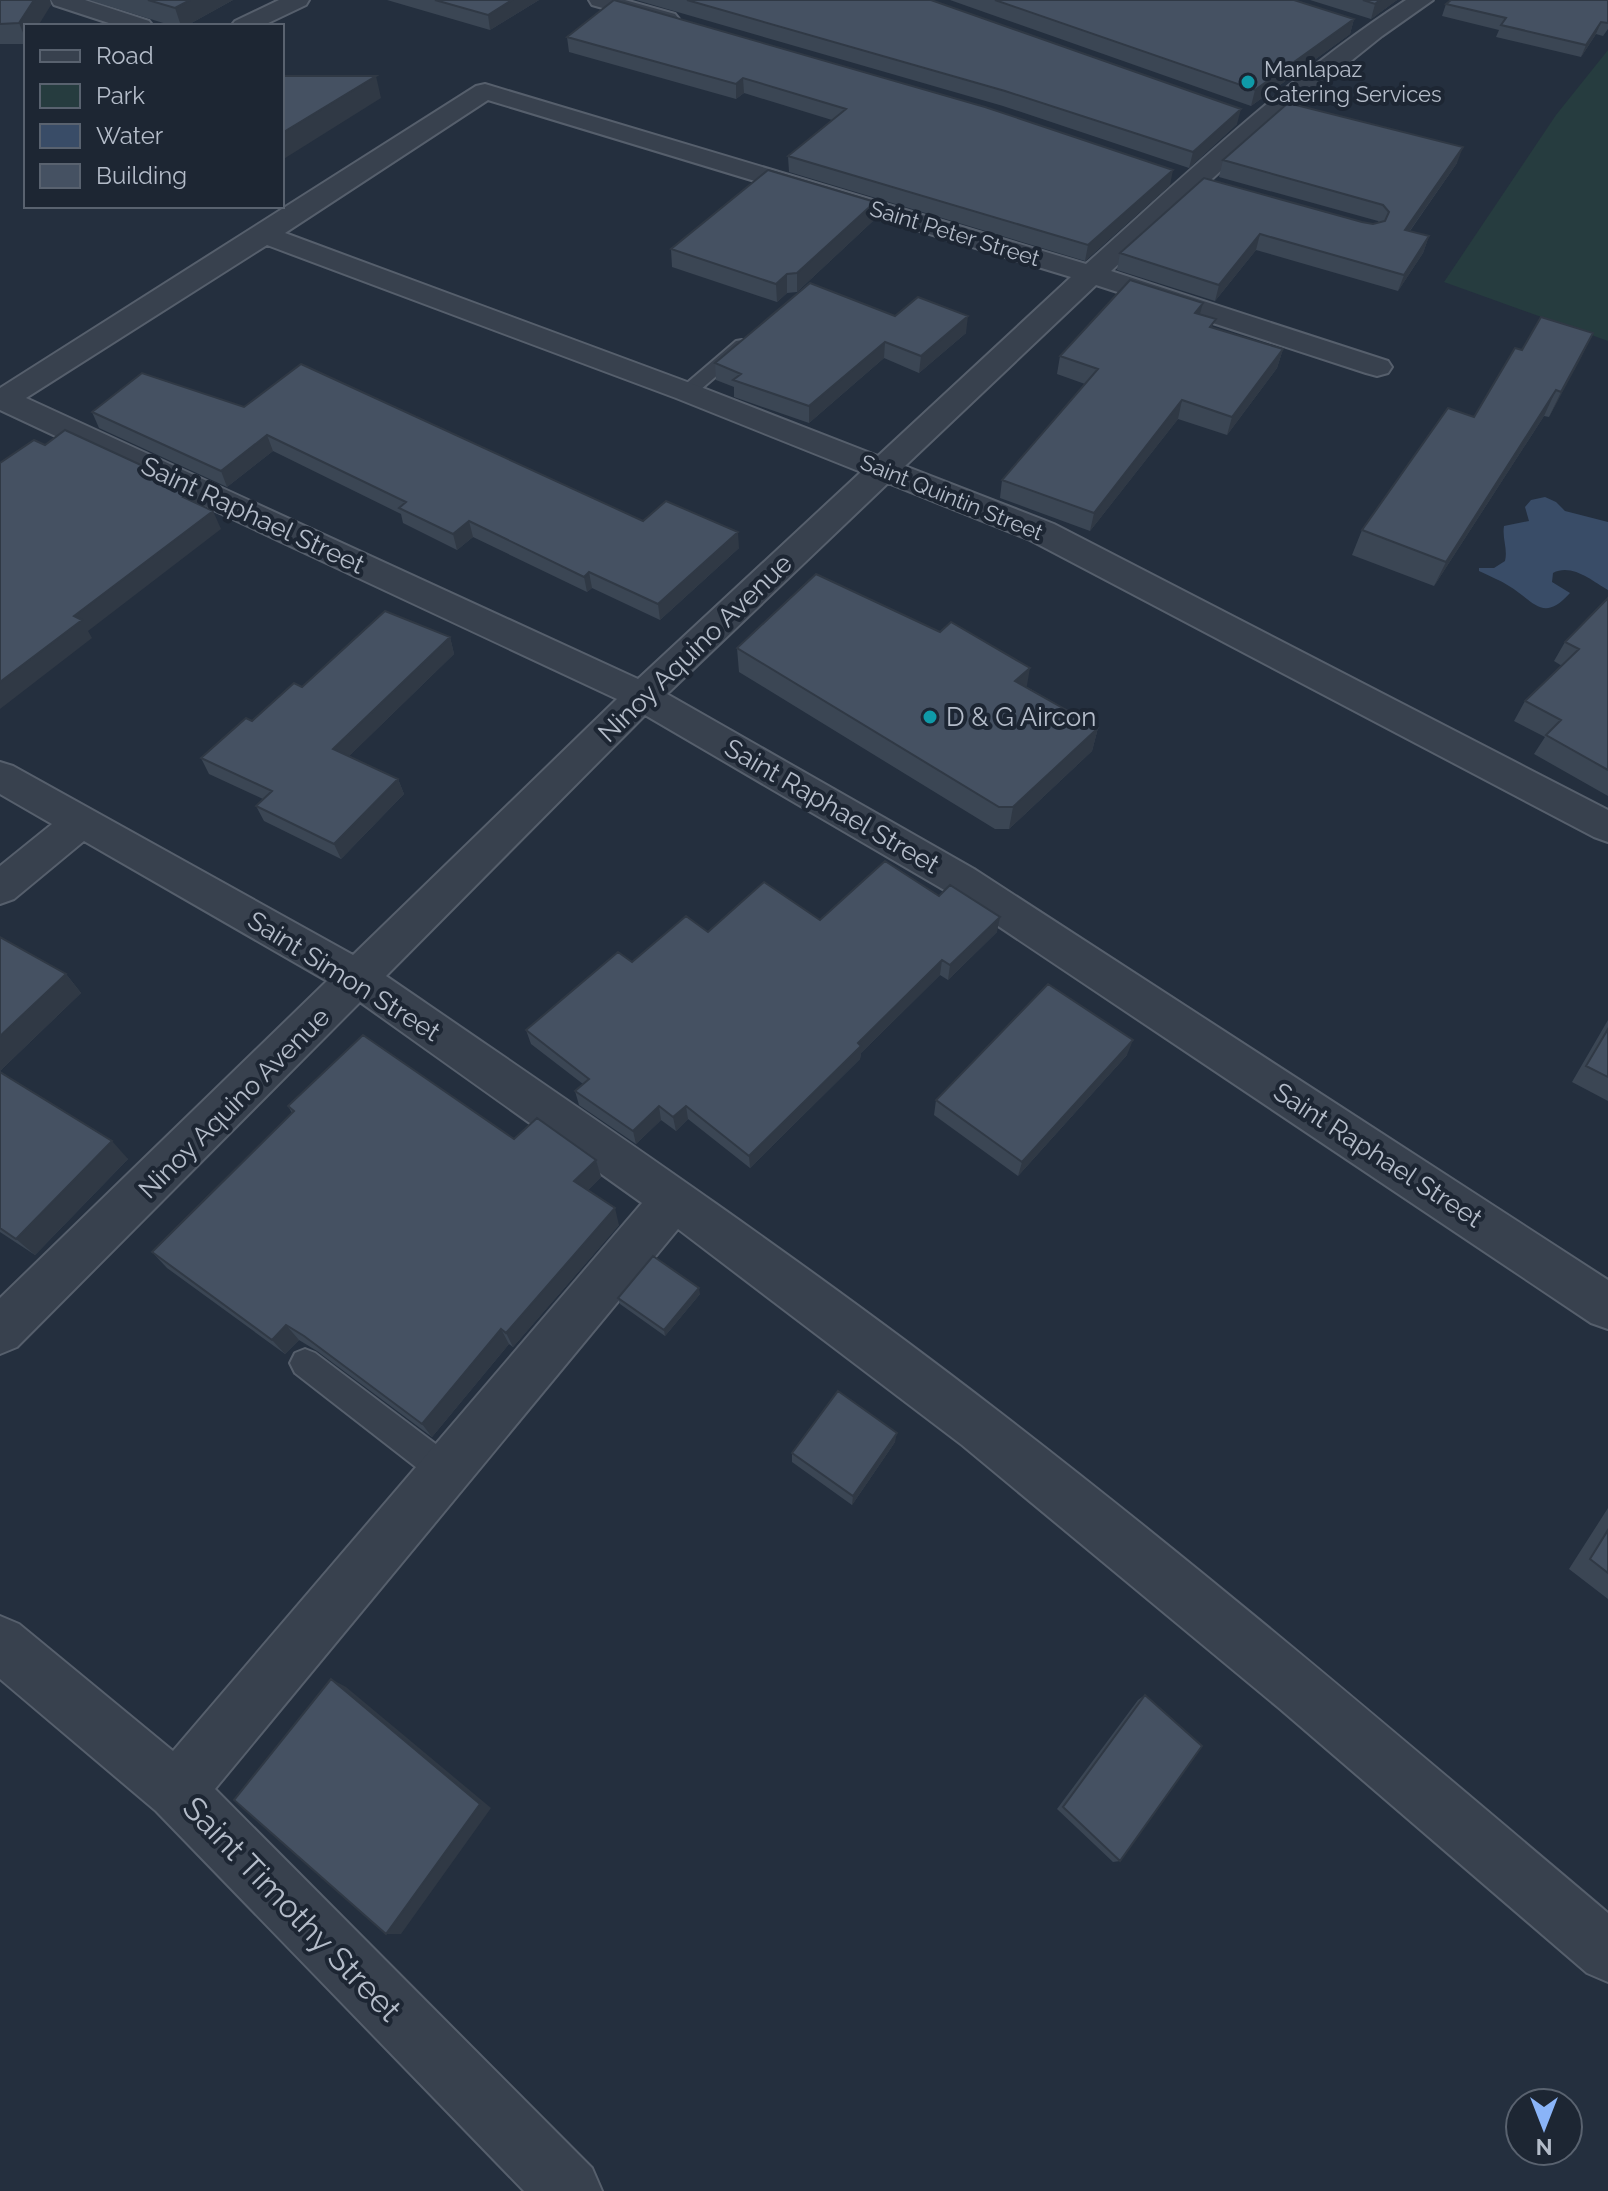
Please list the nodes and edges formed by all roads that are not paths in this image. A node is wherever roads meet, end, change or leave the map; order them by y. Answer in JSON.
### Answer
{"nodes":[{"id":1,"x":62,"y":0,"type":"edge"},
{"id":2,"x":298,"y":0,"type":"edge"},
{"id":3,"x":600,"y":0,"type":"edge"},
{"id":4,"x":1422,"y":0,"type":"edge"},
{"id":5,"x":135,"y":24,"type":"edge"},
{"id":6,"x":247,"y":24,"type":"edge"},
{"id":7,"x":685,"y":24,"type":"edge"},
{"id":8,"x":264,"y":235,"type":"junction"},
{"id":9,"x":1091,"y":274,"type":"junction"},
{"id":10,"x":759,"y":330,"type":"edge"},
{"id":11,"x":1377,"y":367,"type":"dead end"},
{"id":12,"x":687,"y":392,"type":"junction"},
{"id":13,"x":2,"y":400,"type":"edge"},
{"id":14,"x":884,"y":470,"type":"junction"},
{"id":15,"x":642,"y":696,"type":"junction"},
{"id":16,"x":0,"y":776,"type":"edge"},
{"id":17,"x":82,"y":821,"type":"junction"},
{"id":18,"x":1608,"y":827,"type":"edge"},
{"id":19,"x":0,"y":888,"type":"edge"},
{"id":20,"x":359,"y":979,"type":"junction"},
{"id":21,"x":674,"y":1199,"type":"junction"},
{"id":22,"x":1608,"y":1307,"type":"edge"},
{"id":23,"x":0,"y":1331,"type":"edge"},
{"id":24,"x":305,"y":1363,"type":"edge"},
{"id":25,"x":446,"y":1471,"type":"junction"},
{"id":26,"x":0,"y":1643,"type":"edge"},
{"id":27,"x":176,"y":1791,"type":"junction"},
{"id":28,"x":1608,"y":1952,"type":"edge"},
{"id":29,"x":569,"y":2191,"type":"edge"}],
"edges":[{"from":1,"to":5,"type":"street"},
{"from":2,"to":6,"type":"street"},
{"from":3,"to":7,"type":"street"},
{"from":4,"to":9,"type":"street","name":"Ninoy Aquino Avenue"},
{"from":8,"to":9,"type":"street","name":"Saint Peter Street"},
{"from":8,"to":12,"type":"street","name":"Saint Quintin Street"},
{"from":8,"to":13,"type":"street"},
{"from":9,"to":11,"type":"street","name":"Saint Peter Street"},
{"from":9,"to":14,"type":"street","name":"Ninoy Aquino Avenue"},
{"from":10,"to":12,"type":"lane"},
{"from":12,"to":14,"type":"street","name":"Saint Quintin Street"},
{"from":13,"to":15,"type":"street","name":"Saint Raphael Street"},
{"from":14,"to":15,"type":"street","name":"Ninoy Aquino Avenue"},
{"from":14,"to":18,"type":"street","name":"Saint Quintin Street"},
{"from":15,"to":20,"type":"street","name":"Ninoy Aquino Avenue"},
{"from":15,"to":22,"type":"street","name":"Saint Raphael Street"},
{"from":16,"to":17,"type":"street","name":"Saint Simon Street"},
{"from":17,"to":19,"type":"street"},
{"from":17,"to":20,"type":"street","name":"Saint Simon Street"},
{"from":20,"to":21,"type":"street","name":"Saint Simon Street"},
{"from":20,"to":23,"type":"street","name":"Ninoy Aquino Avenue"},
{"from":21,"to":25,"type":"street"},
{"from":21,"to":28,"type":"street","name":"Saint Simon Street"},
{"from":24,"to":25,"type":"lane"},
{"from":25,"to":27,"type":"street"},
{"from":26,"to":27,"type":"street","name":"Saint Timothy Street"},
{"from":27,"to":29,"type":"street","name":"Saint Timothy Street"}]}
